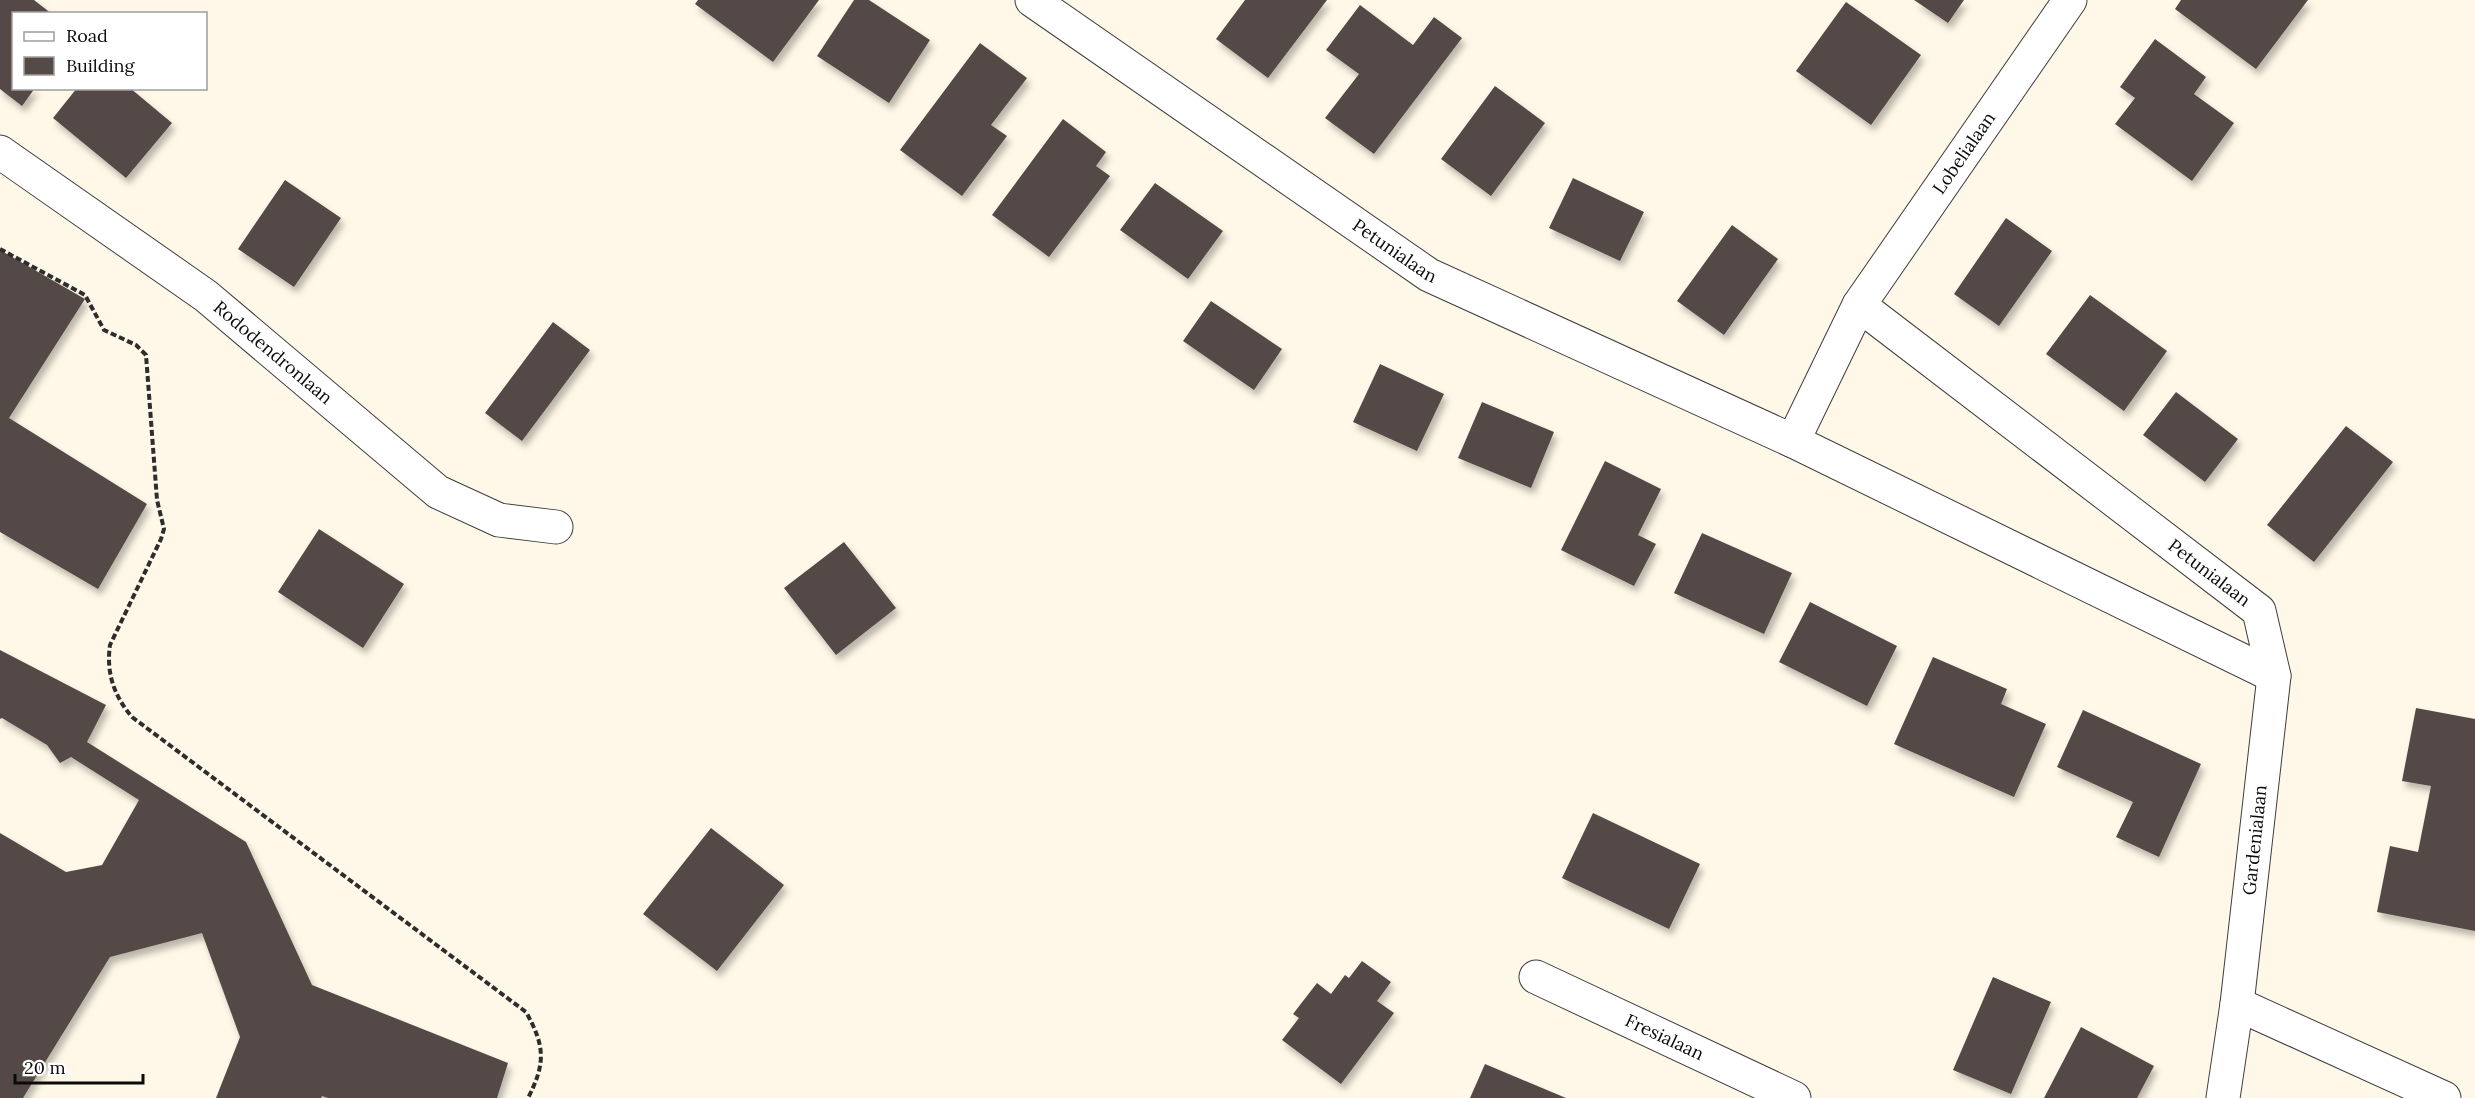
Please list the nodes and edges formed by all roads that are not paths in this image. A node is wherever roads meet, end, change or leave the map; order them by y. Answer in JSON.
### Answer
{"nodes":[{"id":1,"x":1032,"y":0,"type":"edge"},
{"id":2,"x":2070,"y":0,"type":"edge"},
{"id":3,"x":0,"y":152,"type":"edge"},
{"id":4,"x":1859,"y":305,"type":"junction"},
{"id":5,"x":1793,"y":441,"type":"junction"},
{"id":6,"x":556,"y":527,"type":"dead end"},
{"id":7,"x":2274,"y":676,"type":"junction"},
{"id":8,"x":1536,"y":977,"type":"dead end"},
{"id":9,"x":2237,"y":1004,"type":"junction"},
{"id":10,"x":1794,"y":1098,"type":"edge"},
{"id":11,"x":2223,"y":1098,"type":"edge"},
{"id":12,"x":2444,"y":1098,"type":"edge"}],
"edges":[{"from":1,"to":5,"type":"street","name":"Petunialaan"},
{"from":2,"to":4,"type":"street","name":"Lobelialaan"},
{"from":3,"to":6,"type":"street","name":"Rododendronlaan"},
{"from":4,"to":5,"type":"street"},
{"from":4,"to":7,"type":"street","name":"Petunialaan"},
{"from":5,"to":7,"type":"street","name":"Petunialaan"},
{"from":7,"to":9,"type":"street","name":"Gardenialaan"},
{"from":8,"to":10,"type":"street","name":"Fresialaan"},
{"from":9,"to":11,"type":"street","name":"Gardenialaan"},
{"from":9,"to":12,"type":"street"}]}
